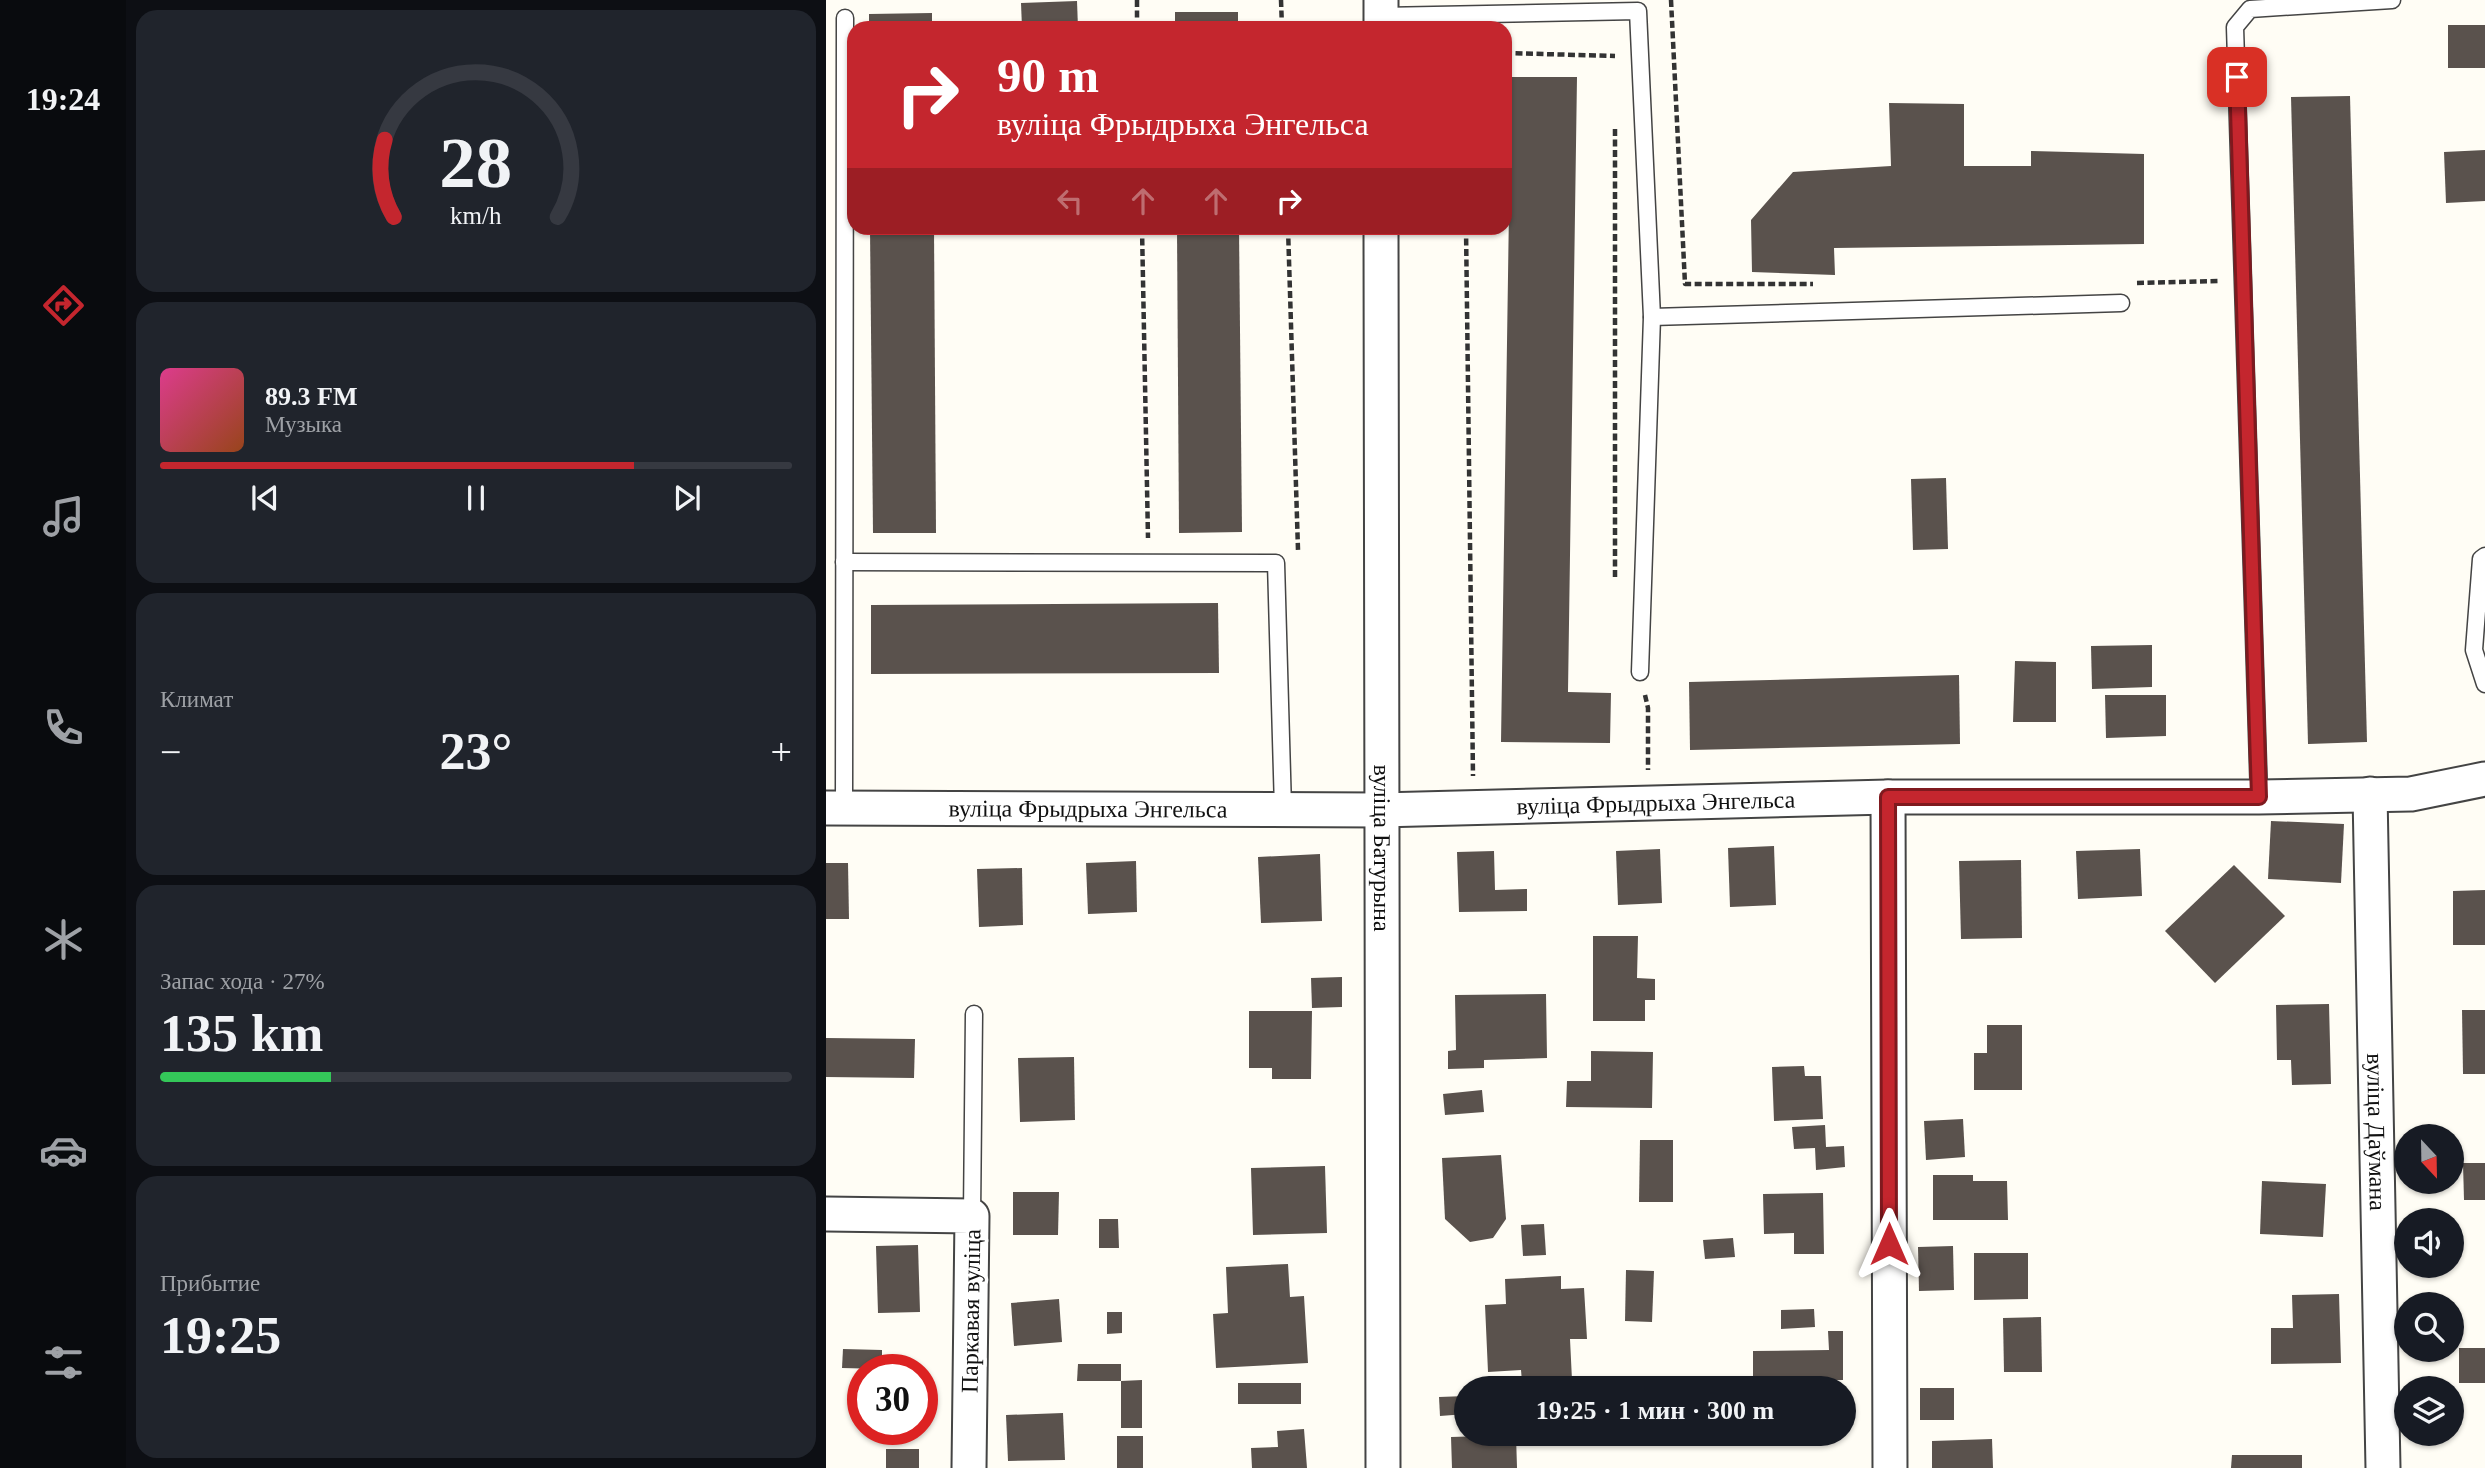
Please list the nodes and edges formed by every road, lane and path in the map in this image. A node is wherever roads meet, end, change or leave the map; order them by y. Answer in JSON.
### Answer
{"nodes":[{"id":1,"x":1137,"y":0,"type":"edge"},
{"id":2,"x":1281,"y":0,"type":"edge"},
{"id":3,"x":1671,"y":0,"type":"edge"},
{"id":4,"x":2392,"y":0,"type":"edge"},
{"id":5,"x":1381,"y":15,"type":"edge"},
{"id":6,"x":845,"y":18,"type":"dead end"},
{"id":7,"x":1138,"y":21,"type":"edge"},
{"id":8,"x":1282,"y":21,"type":"edge"},
{"id":9,"x":1512,"y":53,"type":"edge"},
{"id":10,"x":1615,"y":56,"type":"dead end"},
{"id":11,"x":1142,"y":235,"type":"edge"},
{"id":12,"x":1288,"y":235,"type":"edge"},
{"id":13,"x":1381,"y":235,"type":"edge"},
{"id":14,"x":1466,"y":235,"type":"edge"},
{"id":15,"x":1685,"y":284,"type":"dead end"},
{"id":16,"x":2121,"y":303,"type":"dead end"},
{"id":17,"x":1651,"y":317,"type":"junction"},
{"id":18,"x":2485,"y":556,"type":"edge"},
{"id":19,"x":1298,"y":560,"type":"dead end"},
{"id":20,"x":844,"y":562,"type":"junction"},
{"id":21,"x":1149,"y":563,"type":"junction"},
{"id":22,"x":1640,"y":672,"type":"dead end"},
{"id":23,"x":2485,"y":684,"type":"edge"},
{"id":24,"x":1473,"y":779,"type":"dead end"},
{"id":25,"x":2485,"y":779,"type":"edge"},
{"id":26,"x":2370,"y":794,"type":"junction"},
{"id":27,"x":1888,"y":797,"type":"junction"},
{"id":28,"x":2259,"y":797,"type":"junction"},
{"id":29,"x":835,"y":808,"type":"edge"},
{"id":30,"x":1283,"y":809,"type":"junction"},
{"id":31,"x":1380,"y":810,"type":"junction"},
{"id":32,"x":974,"y":1014,"type":"dead end"},
{"id":33,"x":826,"y":1214,"type":"edge"},
{"id":34,"x":972,"y":1216,"type":"junction"},
{"id":35,"x":969,"y":1468,"type":"edge"},
{"id":36,"x":1383,"y":1468,"type":"edge"},
{"id":37,"x":1890,"y":1468,"type":"edge"},
{"id":38,"x":2383,"y":1468,"type":"edge"}],
"edges":[{"from":1,"to":7,"type":"path"},
{"from":2,"to":8,"type":"path"},
{"from":3,"to":15,"type":"path"},
{"from":4,"to":28,"type":"lane"},
{"from":5,"to":17,"type":"lane"},
{"from":6,"to":20,"type":"lane"},
{"from":9,"to":10,"type":"path"},
{"from":11,"to":21,"type":"path"},
{"from":12,"to":19,"type":"path"},
{"from":13,"to":31,"type":"street","name":"вуліца Батурына"},
{"from":14,"to":24,"type":"path"},
{"from":16,"to":17,"type":"lane"},
{"from":17,"to":22,"type":"lane"},
{"from":18,"to":23,"type":"lane"},
{"from":20,"to":21,"type":"lane"},
{"from":20,"to":29,"type":"lane"},
{"from":21,"to":30,"type":"lane"},
{"from":25,"to":26,"type":"street","name":"вуліца Фрыдрыха Энгельса"},
{"from":26,"to":28,"type":"street","name":"вуліца Фрыдрыха Энгельса"},
{"from":26,"to":38,"type":"street","name":"вуліца Даўмана"},
{"from":27,"to":28,"type":"street","name":"вуліца Фрыдрыха Энгельса"},
{"from":27,"to":31,"type":"street","name":"вуліца Фрыдрыха Энгельса"},
{"from":27,"to":37,"type":"street"},
{"from":29,"to":30,"type":"street","name":"вуліца Фрыдрыха Энгельса"},
{"from":30,"to":31,"type":"street","name":"вуліца Фрыдрыха Энгельса"},
{"from":31,"to":36,"type":"street","name":"вуліца Батурына"},
{"from":32,"to":34,"type":"lane"},
{"from":33,"to":34,"type":"street","name":"Паркавая вуліца"},
{"from":34,"to":35,"type":"street","name":"Паркавая вуліца"}]}
